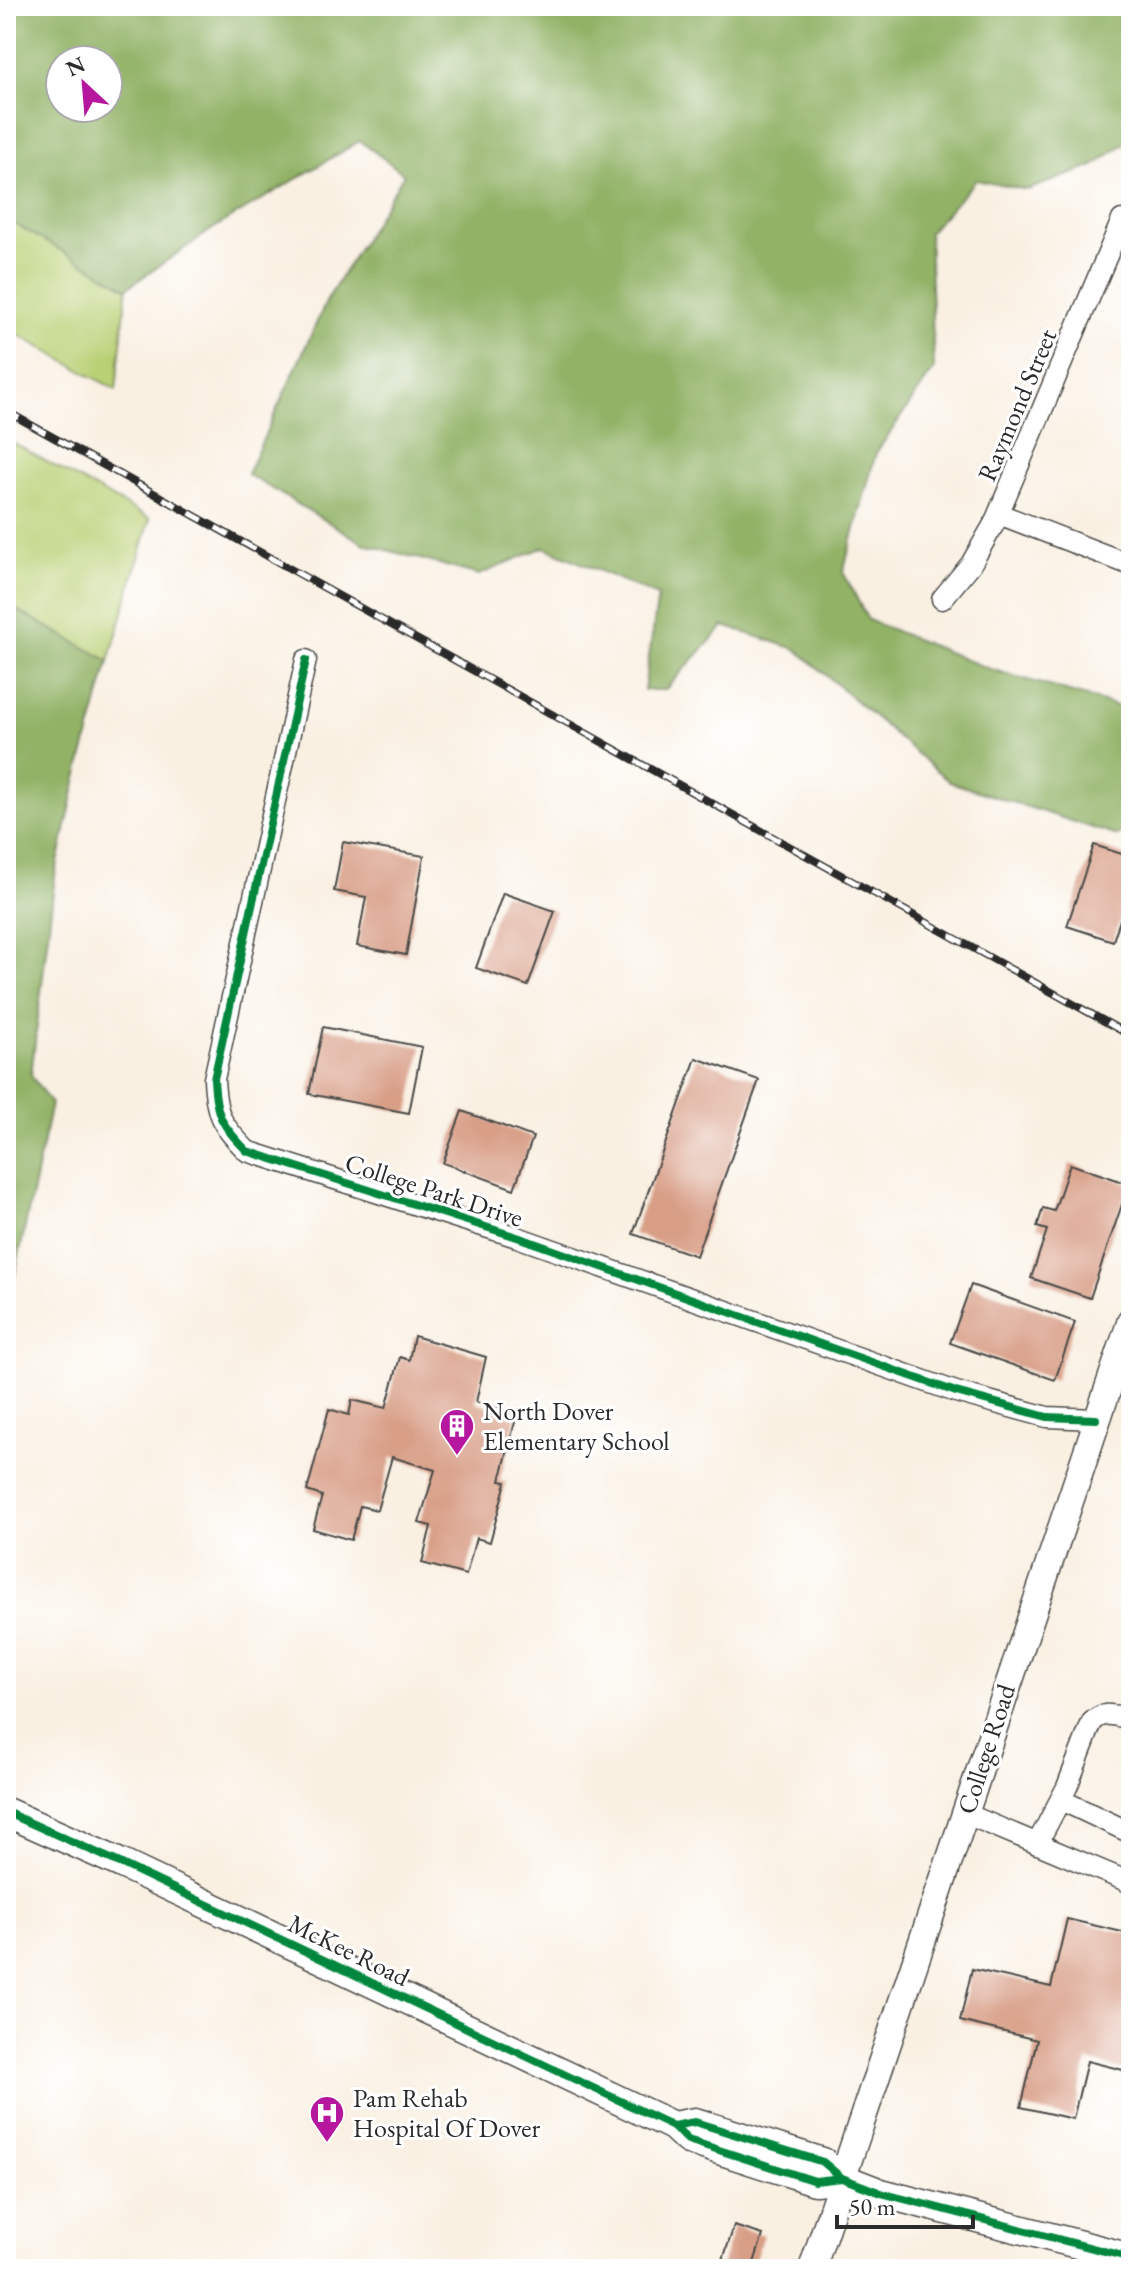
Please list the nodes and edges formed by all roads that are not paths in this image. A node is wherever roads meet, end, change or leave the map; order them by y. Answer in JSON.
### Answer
{"nodes":[{"id":1,"x":1126,"y":222,"type":"edge"},
{"id":2,"x":999,"y":514,"type":"junction"},
{"id":3,"x":1131,"y":565,"type":"edge"},
{"id":4,"x":942,"y":599,"type":"dead end"},
{"id":5,"x":306,"y":660,"type":"dead end"},
{"id":6,"x":1131,"y":1320,"type":"edge"},
{"id":7,"x":1096,"y":1419,"type":"junction"},
{"id":8,"x":1131,"y":1718,"type":"edge"},
{"id":9,"x":1061,"y":1800,"type":"junction"},
{"id":10,"x":6,"y":1812,"type":"edge"},
{"id":11,"x":964,"y":1813,"type":"junction"},
{"id":12,"x":1131,"y":1833,"type":"edge"},
{"id":13,"x":1037,"y":1844,"type":"junction"},
{"id":14,"x":1131,"y":1883,"type":"edge"},
{"id":15,"x":842,"y":2178,"type":"junction"},
{"id":16,"x":1131,"y":2258,"type":"edge"},
{"id":17,"x":812,"y":2269,"type":"edge"}],
"edges":[{"from":1,"to":2,"type":"street","name":"Raymond Street"},
{"from":2,"to":3,"type":"street"},
{"from":2,"to":4,"type":"street","name":"Raymond Street"},
{"from":5,"to":7,"type":"street","name":"College Park Drive"},
{"from":6,"to":7,"type":"street","name":"College Road"},
{"from":7,"to":11,"type":"street","name":"College Road"},
{"from":8,"to":9,"type":"street"},
{"from":9,"to":12,"type":"street"},
{"from":9,"to":13,"type":"street"},
{"from":10,"to":15,"type":"main road","name":"McKee Road"},
{"from":11,"to":13,"type":"street"},
{"from":11,"to":15,"type":"street","name":"College Road"},
{"from":13,"to":14,"type":"street"},
{"from":15,"to":16,"type":"main road","name":"McKee Road"},
{"from":15,"to":17,"type":"street","name":"College Road"}]}
